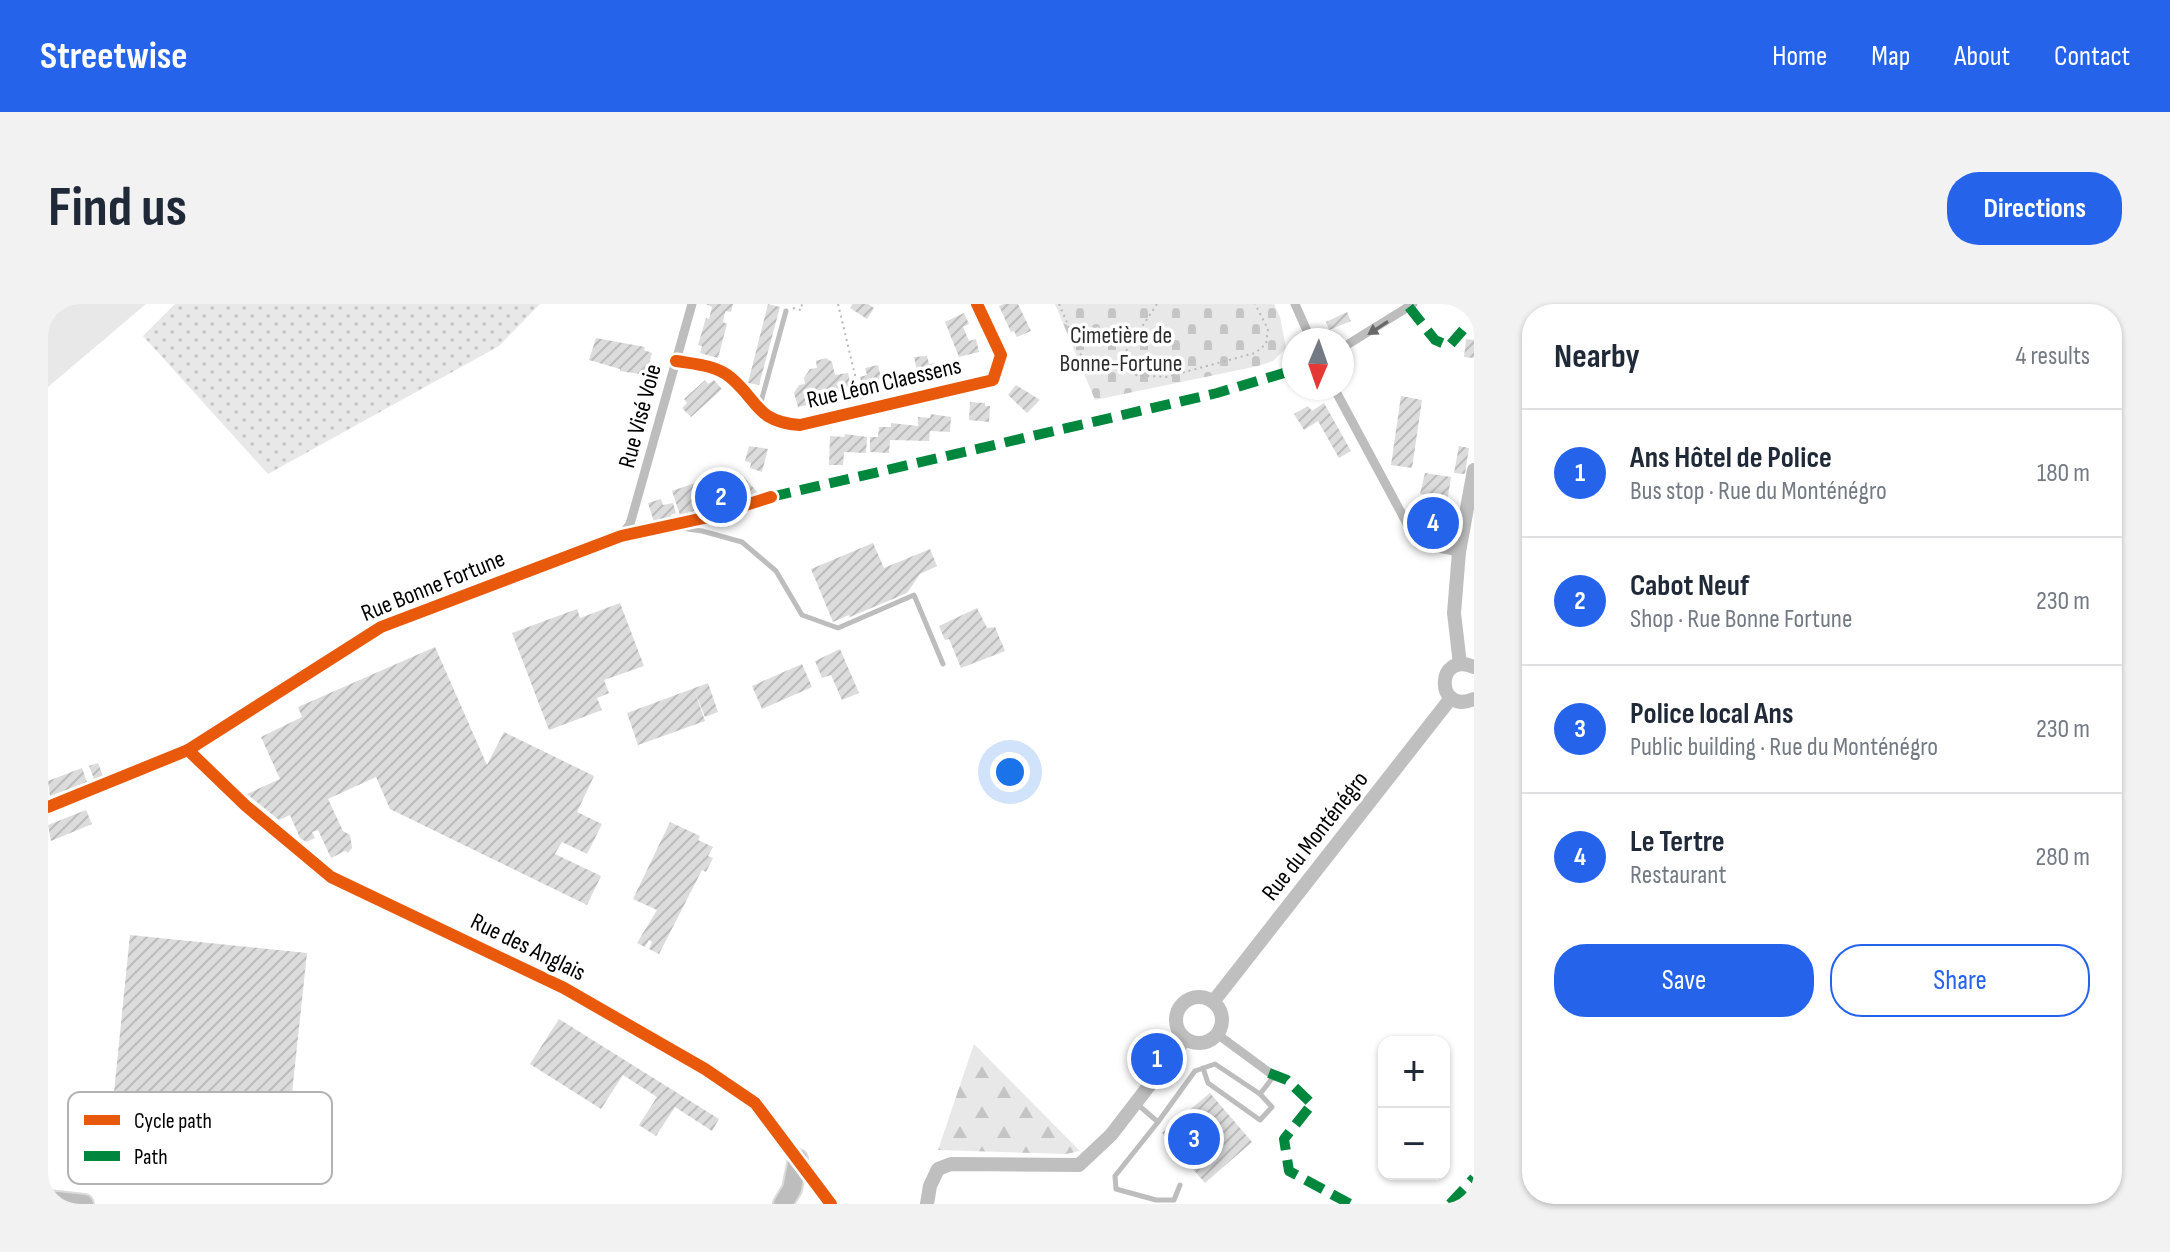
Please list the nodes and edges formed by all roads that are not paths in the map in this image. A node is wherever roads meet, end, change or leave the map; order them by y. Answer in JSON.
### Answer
{"nodes":[{"id":1,"x":692,"y":304,"type":"edge"},
{"id":2,"x":977,"y":304,"type":"edge"},
{"id":3,"x":1295,"y":304,"type":"edge"},
{"id":4,"x":1413,"y":304,"type":"edge"},
{"id":5,"x":786,"y":311,"type":"road end"},
{"id":6,"x":1306,"y":328,"type":"edge"},
{"id":7,"x":1354,"y":341,"type":"edge"},
{"id":8,"x":676,"y":361,"type":"junction"},
{"id":9,"x":1340,"y":400,"type":"edge"},
{"id":10,"x":759,"y":410,"type":"junction"},
{"id":11,"x":1474,"y":470,"type":"edge"},
{"id":12,"x":771,"y":497,"type":"dead end"},
{"id":13,"x":669,"y":526,"type":"junction"},
{"id":14,"x":621,"y":536,"type":"junction"},
{"id":15,"x":1459,"y":552,"type":"junction"},
{"id":16,"x":943,"y":664,"type":"dead end"},
{"id":17,"x":1467,"y":665,"type":"edge"},
{"id":18,"x":1451,"y":698,"type":"junction"},
{"id":19,"x":1474,"y":699,"type":"edge"},
{"id":20,"x":188,"y":750,"type":"junction"},
{"id":21,"x":48,"y":807,"type":"edge"},
{"id":22,"x":1213,"y":1002,"type":"junction"},
{"id":23,"x":1217,"y":1034,"type":"junction"},
{"id":24,"x":1185,"y":1039,"type":"junction"},
{"id":25,"x":1203,"y":1068,"type":"junction"},
{"id":26,"x":1274,"y":1076,"type":"joint"},
{"id":27,"x":1260,"y":1094,"type":"junction"},
{"id":28,"x":1136,"y":1103,"type":"junction"},
{"id":29,"x":1158,"y":1122,"type":"junction"},
{"id":30,"x":798,"y":1159,"type":"junction"},
{"id":31,"x":1180,"y":1185,"type":"dead end"},
{"id":32,"x":48,"y":1200,"type":"edge"},
{"id":33,"x":84,"y":1204,"type":"edge"},
{"id":34,"x":783,"y":1204,"type":"edge"},
{"id":35,"x":831,"y":1204,"type":"edge"},
{"id":36,"x":927,"y":1204,"type":"edge"}],
"edges":[{"from":1,"to":8,"type":"street","name":"Rue Visé Voie"},
{"from":2,"to":10,"type":"street","name":"Rue Léon Claessens"},
{"from":3,"to":6,"type":"street"},
{"from":4,"to":7,"type":"street","one_way":true},
{"from":5,"to":10,"type":"lane"},
{"from":8,"to":10,"type":"street","name":"Rue Léon Claessens"},
{"from":8,"to":14,"type":"street","name":"Rue Visé Voie"},
{"from":9,"to":15,"type":"street"},
{"from":11,"to":15,"type":"street"},
{"from":12,"to":13,"type":"street","name":"Rue Bonne Fortune"},
{"from":13,"to":14,"type":"street","name":"Rue Bonne Fortune"},
{"from":13,"to":16,"type":"lane"},
{"from":14,"to":20,"type":"street","name":"Rue Bonne Fortune"},
{"from":15,"to":17,"type":"street"},
{"from":17,"to":18,"type":"street"},
{"from":18,"to":19,"type":"street"},
{"from":18,"to":22,"type":"street","name":"Rue du Monténégro"},
{"from":20,"to":21,"type":"street","name":"Rue Bonne Fortune"},
{"from":20,"to":30,"type":"street","name":"Rue des Anglais"},
{"from":22,"to":23,"type":"street"},
{"from":22,"to":24,"type":"street"},
{"from":23,"to":24,"type":"street"},
{"from":23,"to":26,"type":"street"},
{"from":24,"to":28,"type":"street"},
{"from":25,"to":27,"type":"lane"},
{"from":25,"to":27,"type":"lane"},
{"from":25,"to":29,"type":"lane"},
{"from":26,"to":27,"type":"lane"},
{"from":28,"to":29,"type":"lane"},
{"from":28,"to":36,"type":"street"},
{"from":29,"to":31,"type":"lane"},
{"from":30,"to":34,"type":"highway"},
{"from":30,"to":35,"type":"street","name":"Rue des Anglais"},
{"from":32,"to":33,"type":"highway"}]}
